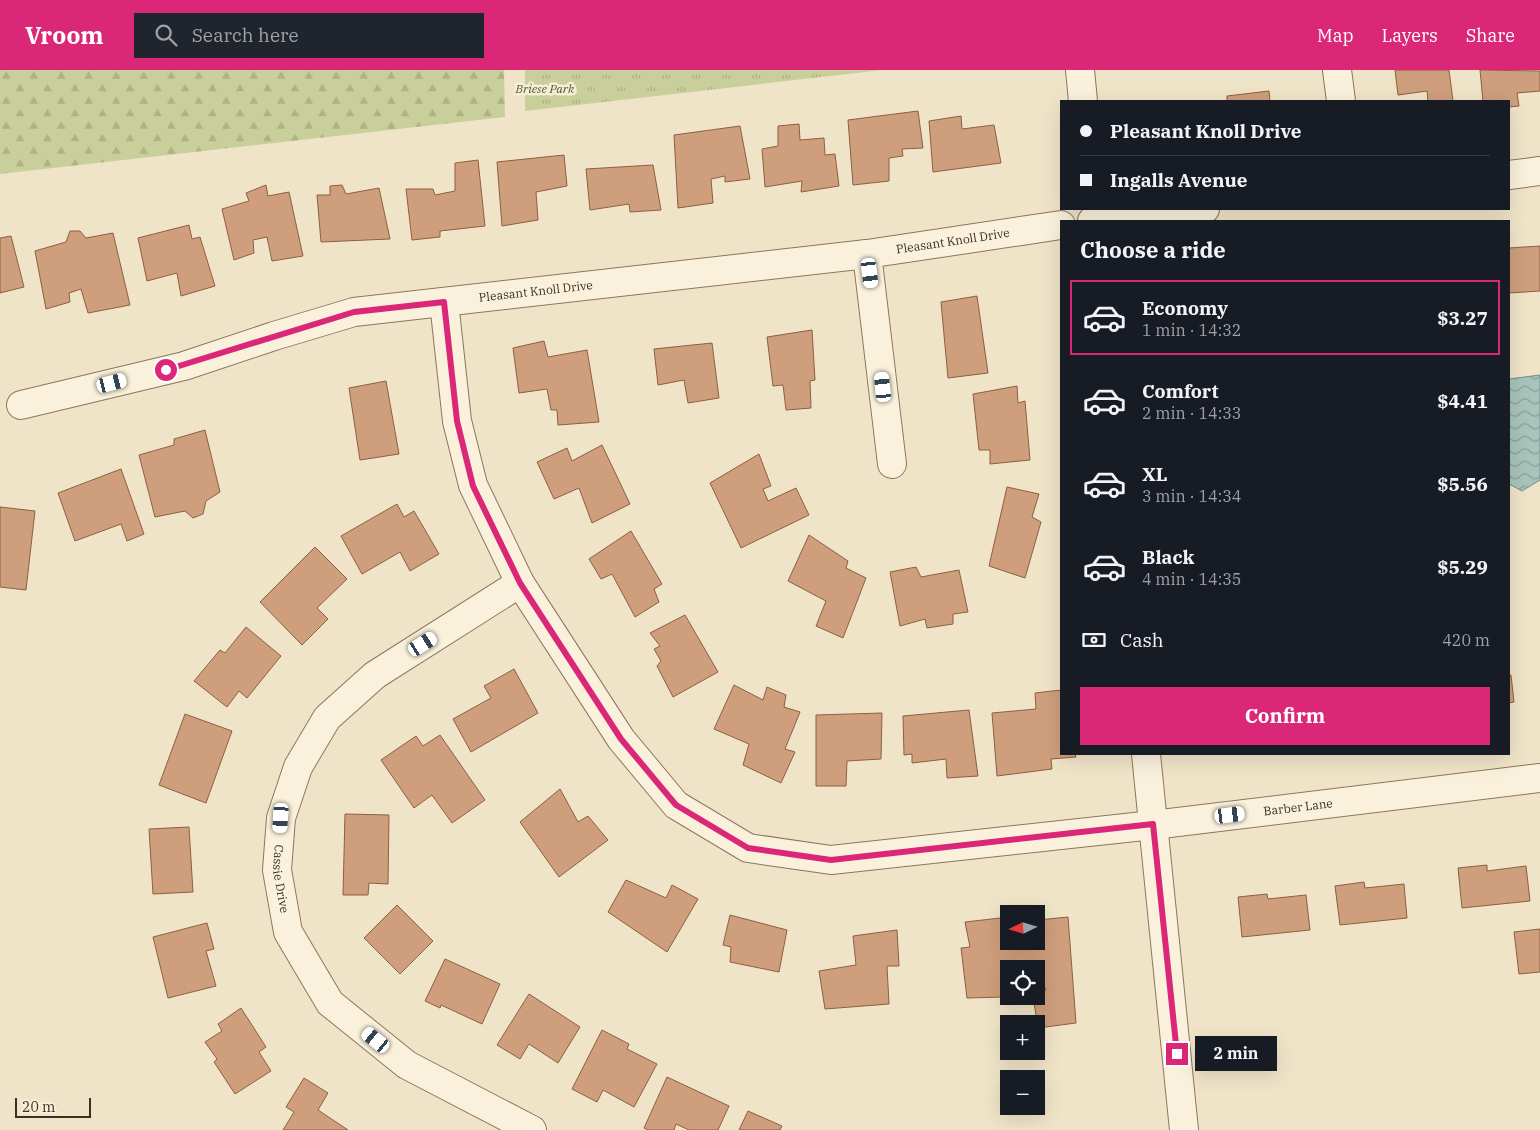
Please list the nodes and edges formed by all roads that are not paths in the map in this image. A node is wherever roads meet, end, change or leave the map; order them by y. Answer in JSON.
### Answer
{"nodes":[{"id":1,"x":1080,"y":70,"type":"edge"},
{"id":2,"x":1337,"y":70,"type":"edge"},
{"id":3,"x":1083,"y":100,"type":"edge"},
{"id":4,"x":1341,"y":100,"type":"edge"},
{"id":5,"x":1540,"y":171,"type":"edge"},
{"id":6,"x":1510,"y":175,"type":"edge"},
{"id":7,"x":1196,"y":210,"type":"edge"},
{"id":8,"x":1107,"y":220,"type":"edge"},
{"id":9,"x":1060,"y":225,"type":"edge"},
{"id":10,"x":867,"y":254,"type":"junction"},
{"id":11,"x":444,"y":302,"type":"junction"},
{"id":12,"x":21,"y":405,"type":"dead end"},
{"id":13,"x":892,"y":464,"type":"dead end"},
{"id":14,"x":520,"y":583,"type":"junction"},
{"id":15,"x":1146,"y":755,"type":"edge"},
{"id":16,"x":1540,"y":778,"type":"edge"},
{"id":17,"x":1153,"y":824,"type":"junction"},
{"id":18,"x":532,"y":1130,"type":"edge"},
{"id":19,"x":1184,"y":1130,"type":"edge"}],
"edges":[{"from":1,"to":3,"type":"street"},
{"from":2,"to":4,"type":"street"},
{"from":5,"to":6,"type":"street"},
{"from":7,"to":8,"type":"street"},
{"from":9,"to":10,"type":"street","name":"Pleasant Knoll Drive"},
{"from":10,"to":11,"type":"street","name":"Pleasant Knoll Drive"},
{"from":10,"to":13,"type":"street"},
{"from":11,"to":12,"type":"street","name":"Pleasant Knoll Drive"},
{"from":11,"to":14,"type":"street","name":"Barber Lane"},
{"from":14,"to":17,"type":"street","name":"Barber Lane"},
{"from":14,"to":18,"type":"street","name":"Cassie Drive"},
{"from":15,"to":17,"type":"street"},
{"from":16,"to":17,"type":"street","name":"Barber Lane"},
{"from":17,"to":19,"type":"street"}]}
